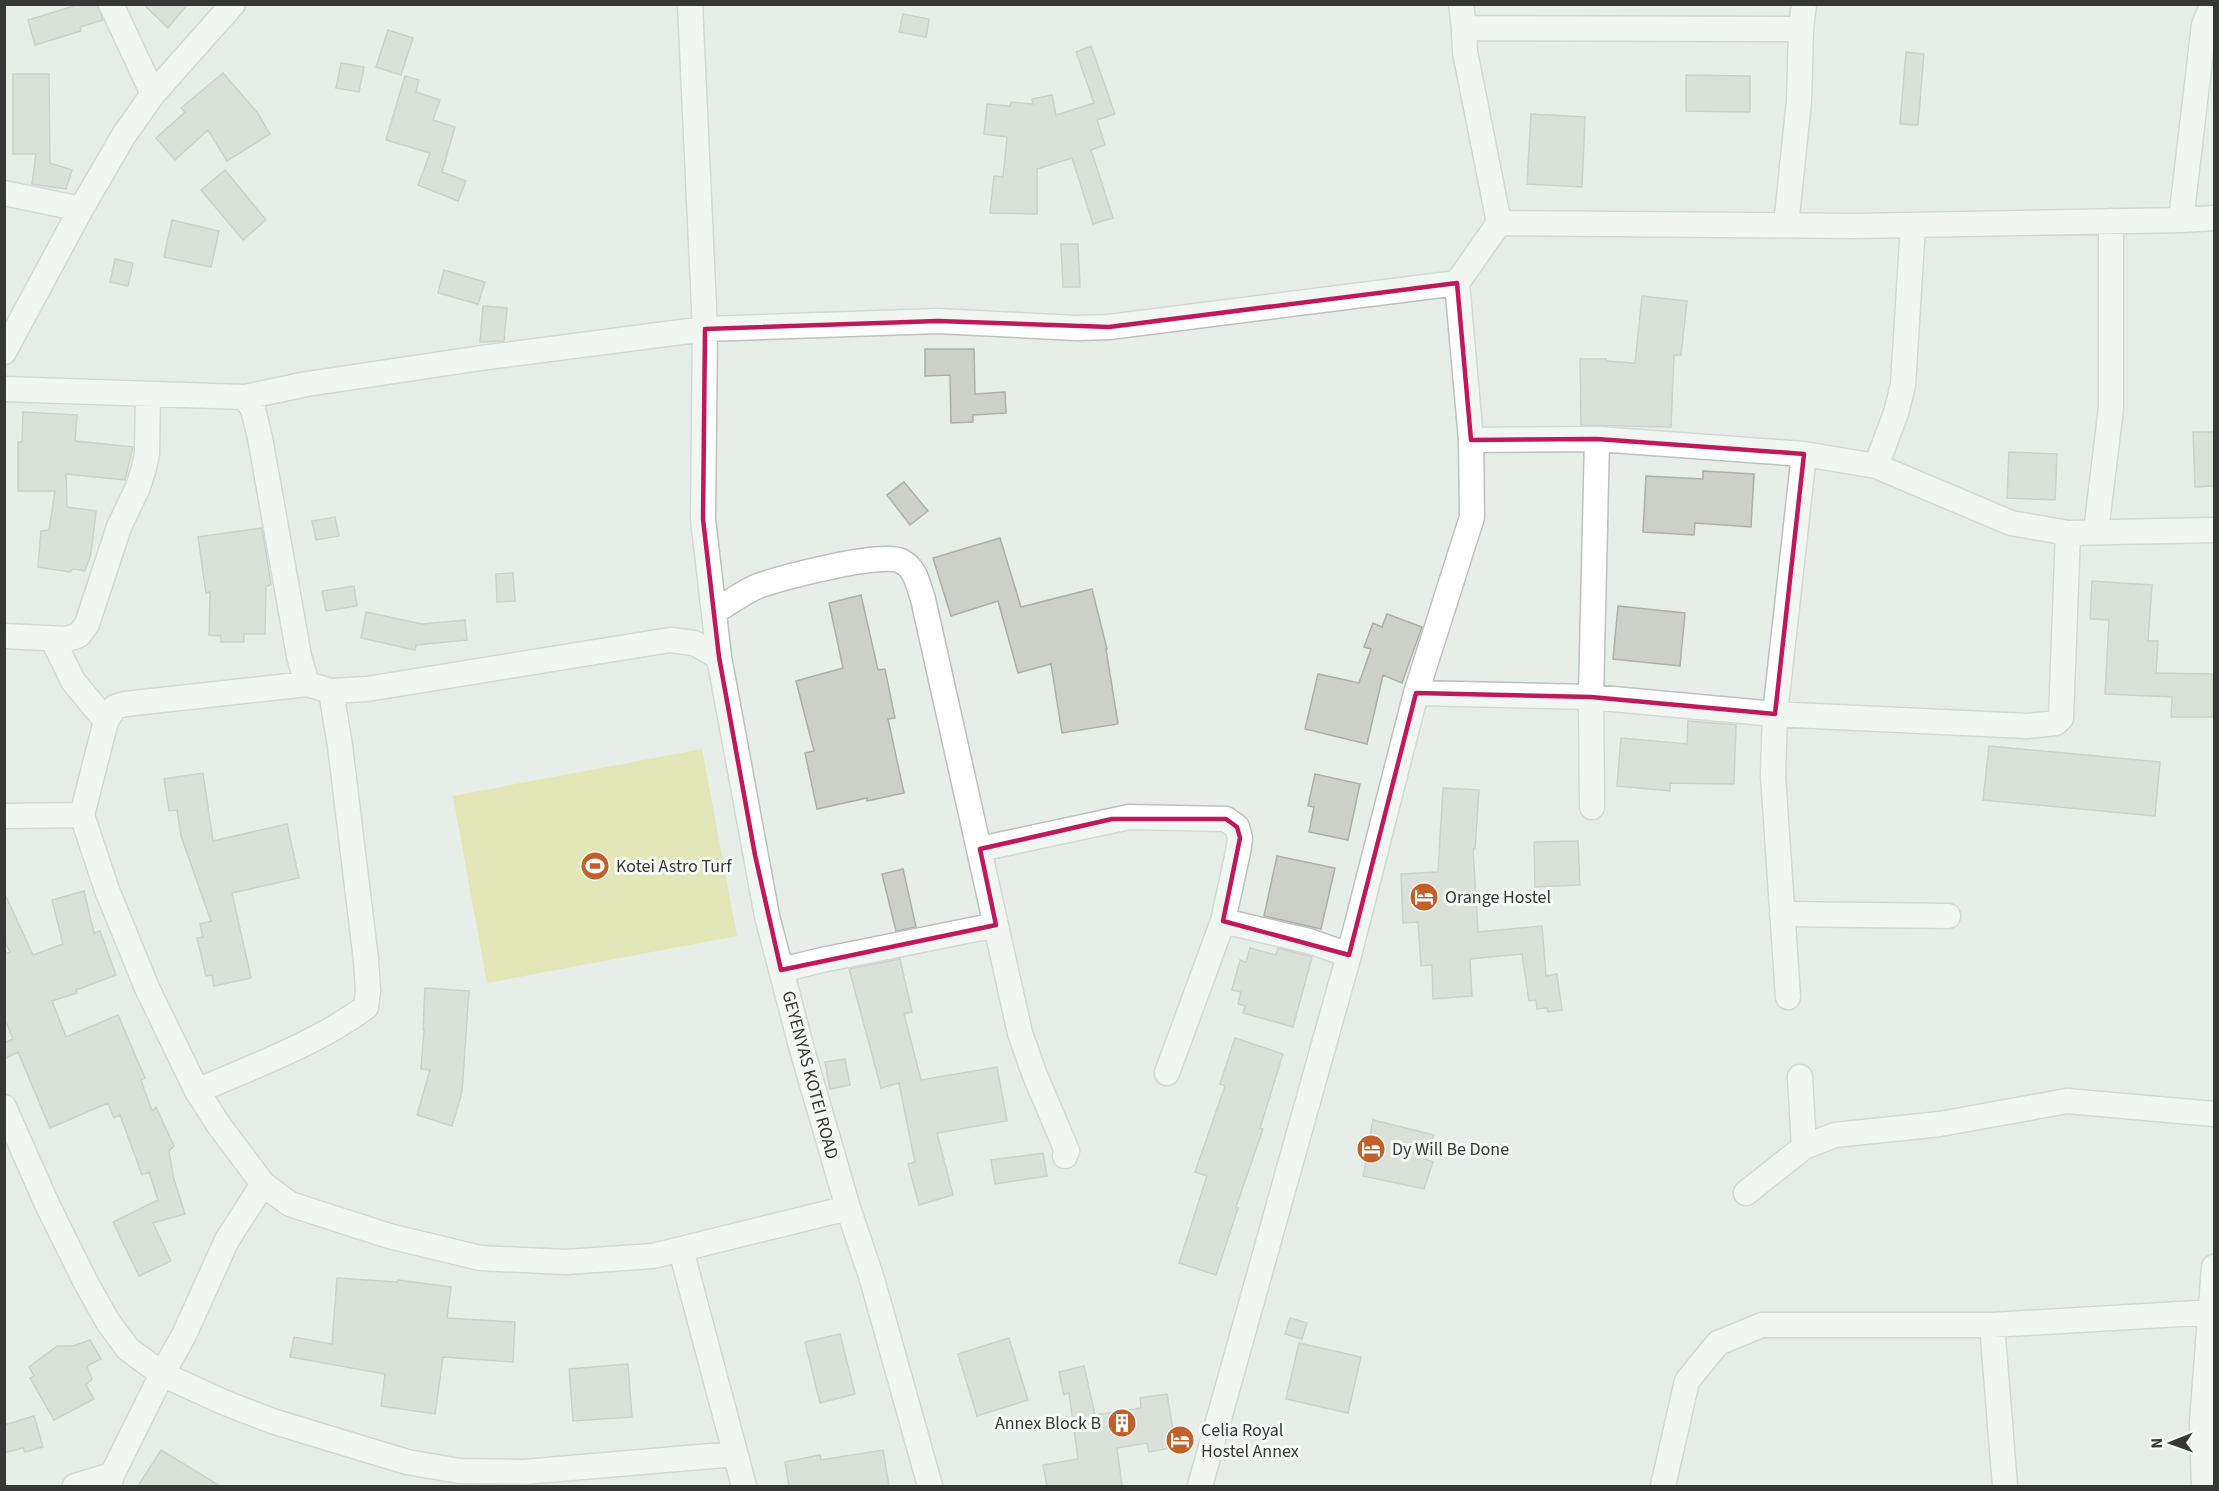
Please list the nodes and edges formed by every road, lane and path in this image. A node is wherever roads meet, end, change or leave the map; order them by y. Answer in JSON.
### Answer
{"nodes":[{"id":1,"x":111,"y":4,"type":"edge"},
{"id":2,"x":233,"y":4,"type":"edge"},
{"id":3,"x":690,"y":4,"type":"edge"},
{"id":4,"x":1461,"y":4,"type":"edge"},
{"id":5,"x":1804,"y":4,"type":"edge"},
{"id":6,"x":2213,"y":4,"type":"edge"},
{"id":7,"x":1464,"y":28,"type":"junction"},
{"id":8,"x":1801,"y":29,"type":"junction"},
{"id":9,"x":153,"y":94,"type":"junction"},
{"id":10,"x":4,"y":193,"type":"edge"},
{"id":11,"x":81,"y":209,"type":"junction"},
{"id":12,"x":2214,"y":218,"type":"edge"},
{"id":13,"x":2181,"y":220,"type":"junction"},
{"id":14,"x":2111,"y":221,"type":"junction"},
{"id":15,"x":1499,"y":223,"type":"junction"},
{"id":16,"x":1786,"y":225,"type":"junction"},
{"id":17,"x":1913,"y":225,"type":"junction"},
{"id":18,"x":1457,"y":283,"type":"junction"},
{"id":19,"x":705,"y":329,"type":"junction"},
{"id":20,"x":4,"y":352,"type":"edge"},
{"id":21,"x":4,"y":389,"type":"edge"},
{"id":22,"x":148,"y":395,"type":"junction"},
{"id":23,"x":245,"y":397,"type":"junction"},
{"id":24,"x":1597,"y":439,"type":"junction"},
{"id":25,"x":1471,"y":440,"type":"junction"},
{"id":26,"x":1804,"y":454,"type":"junction"},
{"id":27,"x":1876,"y":466,"type":"junction"},
{"id":28,"x":2214,"y":530,"type":"edge"},
{"id":29,"x":2096,"y":531,"type":"junction"},
{"id":30,"x":2068,"y":533,"type":"junction"},
{"id":31,"x":714,"y":612,"type":"junction"},
{"id":32,"x":4,"y":636,"type":"edge"},
{"id":33,"x":53,"y":640,"type":"junction"},
{"id":34,"x":719,"y":657,"type":"junction"},
{"id":35,"x":307,"y":684,"type":"junction"},
{"id":36,"x":331,"y":692,"type":"junction"},
{"id":37,"x":1416,"y":693,"type":"junction"},
{"id":38,"x":1592,"y":697,"type":"junction"},
{"id":39,"x":1775,"y":714,"type":"junction"},
{"id":40,"x":106,"y":721,"type":"junction"},
{"id":41,"x":1592,"y":807,"type":"dead end"},
{"id":42,"x":82,"y":815,"type":"junction"},
{"id":43,"x":4,"y":816,"type":"edge"},
{"id":44,"x":980,"y":849,"type":"junction"},
{"id":45,"x":1782,"y":914,"type":"junction"},
{"id":46,"x":1948,"y":916,"type":"dead end"},
{"id":47,"x":1223,"y":921,"type":"junction"},
{"id":48,"x":996,"y":925,"type":"junction"},
{"id":49,"x":1349,"y":955,"type":"junction"},
{"id":50,"x":782,"y":970,"type":"junction"},
{"id":51,"x":1788,"y":997,"type":"dead end"},
{"id":52,"x":1167,"y":1073,"type":"dead end"},
{"id":53,"x":1800,"y":1077,"type":"dead end"},
{"id":54,"x":197,"y":1091,"type":"junction"},
{"id":55,"x":4,"y":1107,"type":"edge"},
{"id":56,"x":2214,"y":1114,"type":"edge"},
{"id":57,"x":1804,"y":1147,"type":"junction"},
{"id":58,"x":1065,"y":1156,"type":"dead end"},
{"id":59,"x":263,"y":1185,"type":"junction"},
{"id":60,"x":1746,"y":1193,"type":"dead end"},
{"id":61,"x":848,"y":1208,"type":"junction"},
{"id":62,"x":681,"y":1250,"type":"junction"},
{"id":63,"x":2214,"y":1267,"type":"edge"},
{"id":64,"x":2213,"y":1312,"type":"edge"},
{"id":65,"x":1992,"y":1325,"type":"junction"},
{"id":66,"x":162,"y":1374,"type":"junction"},
{"id":67,"x":735,"y":1454,"type":"junction"},
{"id":68,"x":111,"y":1481,"type":"edge"},
{"id":69,"x":75,"y":1486,"type":"edge"},
{"id":70,"x":744,"y":1486,"type":"edge"},
{"id":71,"x":930,"y":1486,"type":"edge"},
{"id":72,"x":1200,"y":1486,"type":"edge"},
{"id":73,"x":1663,"y":1486,"type":"edge"},
{"id":74,"x":2005,"y":1486,"type":"edge"},
{"id":75,"x":2204,"y":1486,"type":"edge"}],
"edges":[{"from":1,"to":9,"type":"street"},
{"from":2,"to":9,"type":"street"},
{"from":3,"to":19,"type":"street","name":"GEYENYAS KOTEI ROAD"},
{"from":4,"to":7,"type":"street"},
{"from":5,"to":8,"type":"street"},
{"from":6,"to":13,"type":"street"},
{"from":7,"to":8,"type":"street"},
{"from":7,"to":15,"type":"street"},
{"from":8,"to":16,"type":"street"},
{"from":9,"to":11,"type":"street"},
{"from":10,"to":11,"type":"street"},
{"from":11,"to":20,"type":"street"},
{"from":12,"to":13,"type":"street"},
{"from":13,"to":14,"type":"street"},
{"from":14,"to":17,"type":"street"},
{"from":14,"to":29,"type":"street"},
{"from":15,"to":16,"type":"street"},
{"from":15,"to":18,"type":"street"},
{"from":16,"to":17,"type":"street"},
{"from":17,"to":27,"type":"street"},
{"from":18,"to":19,"type":"street"},
{"from":18,"to":25,"type":"street"},
{"from":19,"to":23,"type":"street"},
{"from":19,"to":31,"type":"street","name":"GEYENYAS KOTEI ROAD"},
{"from":21,"to":22,"type":"street"},
{"from":22,"to":23,"type":"street"},
{"from":22,"to":33,"type":"street"},
{"from":23,"to":35,"type":"street"},
{"from":24,"to":25,"type":"street"},
{"from":24,"to":26,"type":"street"},
{"from":24,"to":38,"type":"street"},
{"from":25,"to":37,"type":"street"},
{"from":26,"to":27,"type":"street"},
{"from":26,"to":39,"type":"street"},
{"from":27,"to":30,"type":"street"},
{"from":28,"to":29,"type":"street"},
{"from":29,"to":30,"type":"street"},
{"from":30,"to":39,"type":"street"},
{"from":31,"to":34,"type":"street","name":"GEYENYAS KOTEI ROAD"},
{"from":31,"to":44,"type":"street"},
{"from":32,"to":33,"type":"street"},
{"from":33,"to":40,"type":"street"},
{"from":34,"to":36,"type":"street"},
{"from":34,"to":50,"type":"street","name":"GEYENYAS KOTEI ROAD"},
{"from":35,"to":36,"type":"street"},
{"from":35,"to":40,"type":"street"},
{"from":36,"to":54,"type":"street"},
{"from":37,"to":38,"type":"street"},
{"from":37,"to":49,"type":"street"},
{"from":38,"to":39,"type":"street"},
{"from":38,"to":41,"type":"street"},
{"from":39,"to":45,"type":"street"},
{"from":40,"to":42,"type":"street"},
{"from":42,"to":43,"type":"street"},
{"from":42,"to":54,"type":"street"},
{"from":44,"to":47,"type":"street"},
{"from":44,"to":48,"type":"street"},
{"from":45,"to":46,"type":"street"},
{"from":45,"to":51,"type":"street"},
{"from":47,"to":49,"type":"street"},
{"from":47,"to":52,"type":"street"},
{"from":48,"to":50,"type":"street"},
{"from":48,"to":58,"type":"street"},
{"from":49,"to":72,"type":"street"},
{"from":50,"to":61,"type":"street","name":"GEYENYAS KOTEI ROAD"},
{"from":53,"to":57,"type":"street"},
{"from":54,"to":59,"type":"street"},
{"from":55,"to":66,"type":"street"},
{"from":56,"to":57,"type":"street"},
{"from":57,"to":60,"type":"street"},
{"from":59,"to":62,"type":"street"},
{"from":59,"to":66,"type":"street"},
{"from":61,"to":62,"type":"street"},
{"from":61,"to":71,"type":"street","name":"GEYENYAS KOTEI ROAD"},
{"from":62,"to":67,"type":"street"},
{"from":63,"to":64,"type":"street"},
{"from":64,"to":65,"type":"street"},
{"from":64,"to":75,"type":"street"},
{"from":65,"to":73,"type":"street"},
{"from":65,"to":74,"type":"street"},
{"from":66,"to":67,"type":"street"},
{"from":66,"to":68,"type":"street"},
{"from":67,"to":70,"type":"street"},
{"from":68,"to":69,"type":"street"}]}
